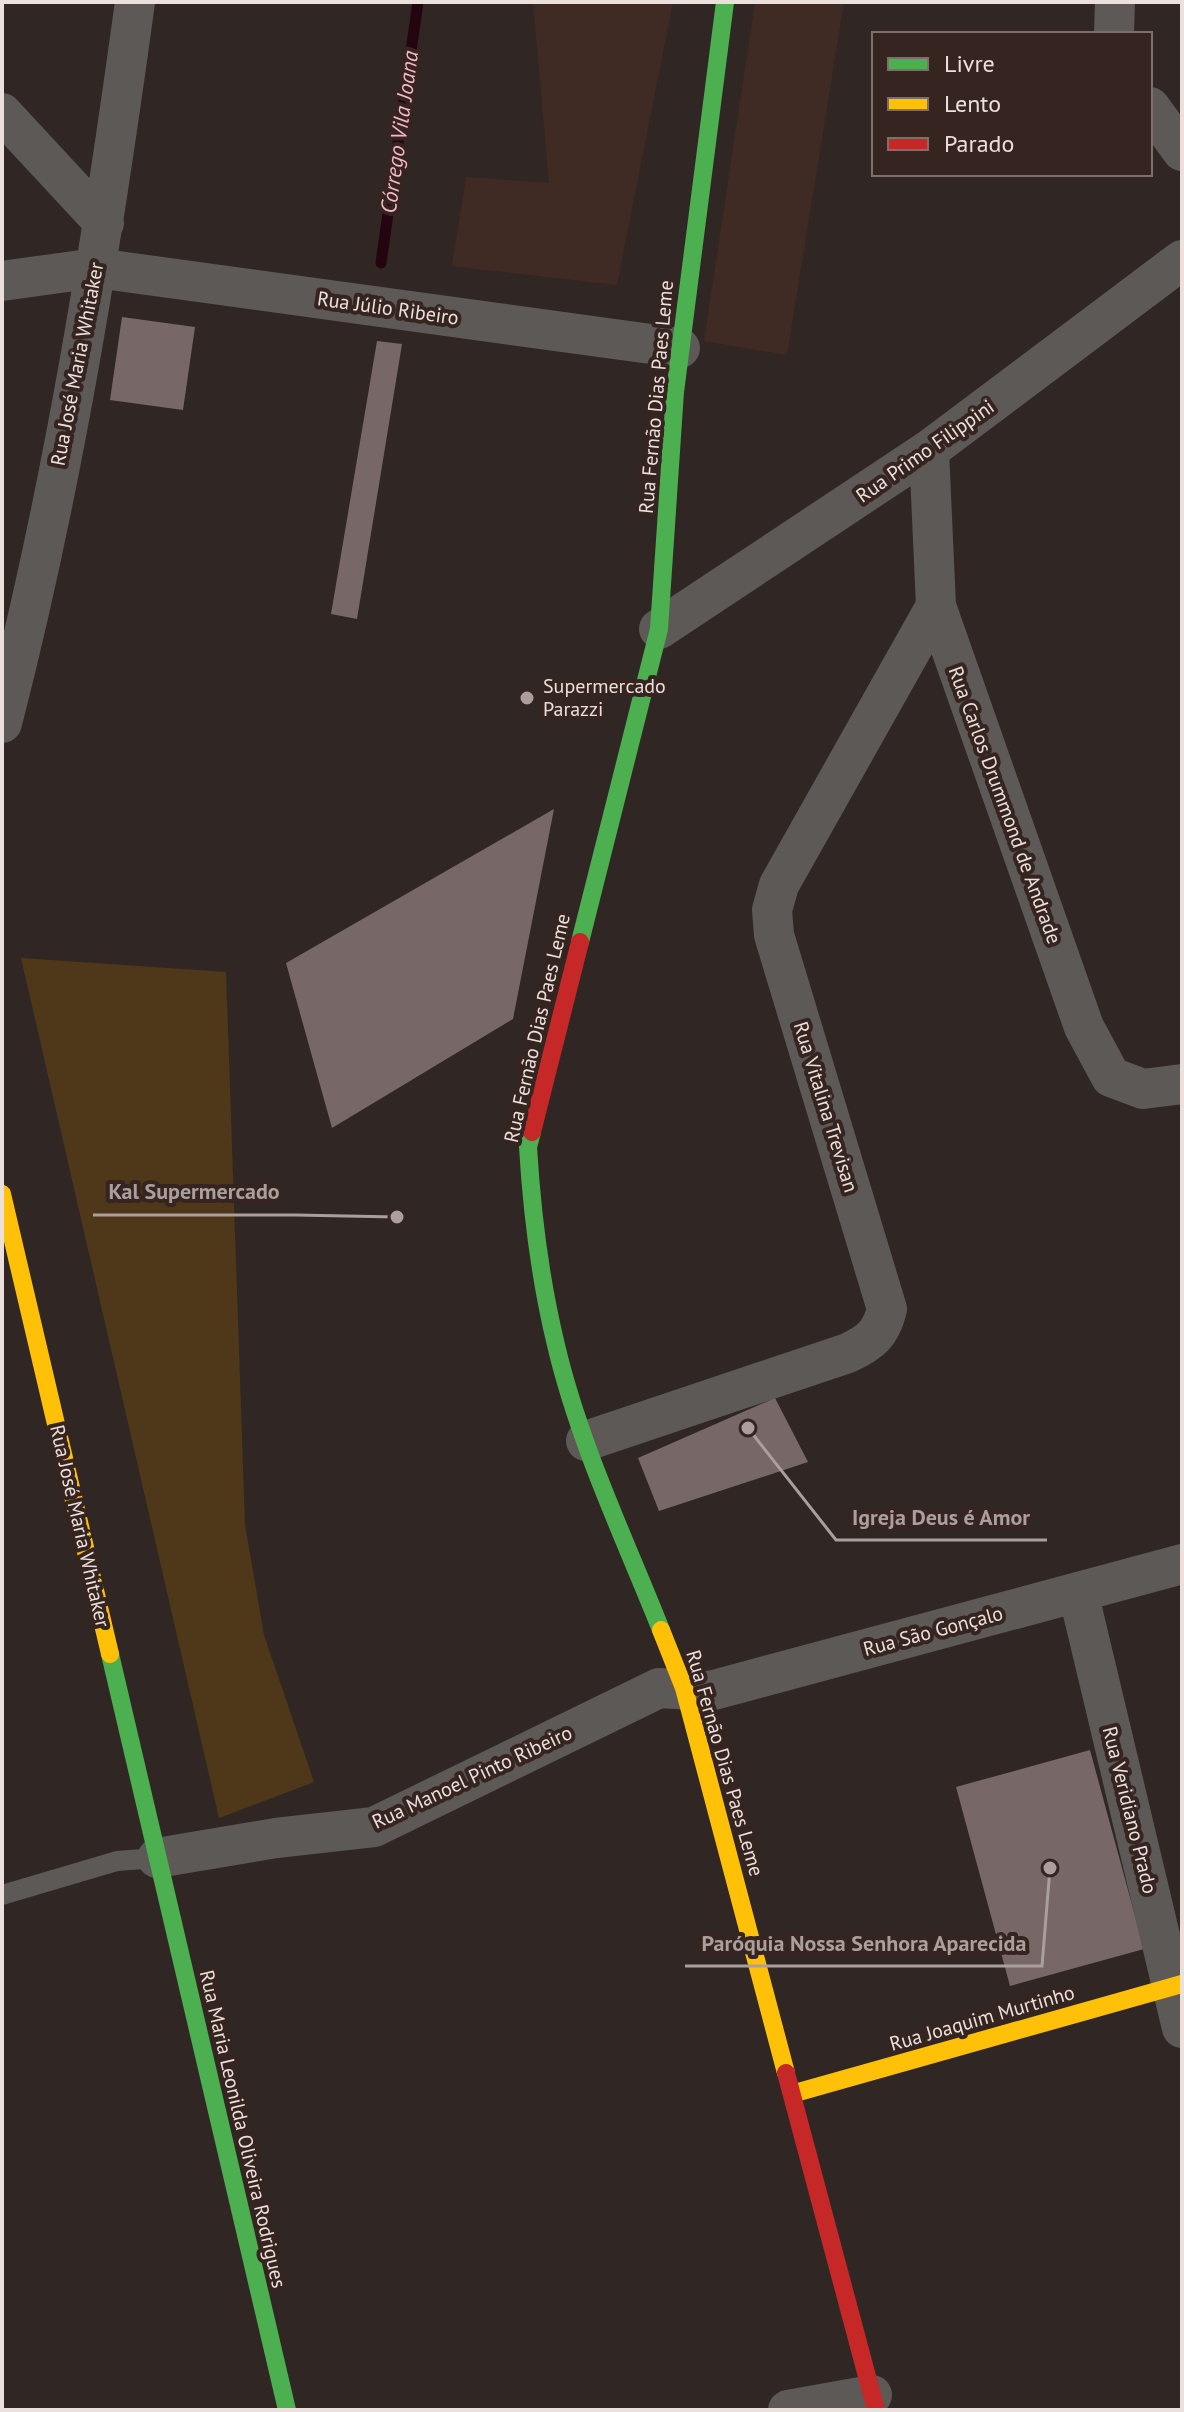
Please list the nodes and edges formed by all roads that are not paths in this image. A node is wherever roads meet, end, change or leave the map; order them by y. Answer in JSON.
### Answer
{"nodes":[{"id":1,"x":135,"y":2,"type":"edge"},
{"id":2,"x":725,"y":2,"type":"edge"},
{"id":3,"x":1115,"y":2,"type":"edge"},
{"id":4,"x":1114,"y":32,"type":"edge"},
{"id":5,"x":1152,"y":110,"type":"edge"},
{"id":6,"x":2,"y":113,"type":"edge"},
{"id":7,"x":1182,"y":151,"type":"edge"},
{"id":8,"x":104,"y":223,"type":"junction"},
{"id":9,"x":1182,"y":260,"type":"edge"},
{"id":10,"x":96,"y":268,"type":"junction"},
{"id":11,"x":2,"y":281,"type":"edge"},
{"id":12,"x":680,"y":348,"type":"junction"},
{"id":13,"x":929,"y":450,"type":"junction"},
{"id":14,"x":936,"y":606,"type":"junction"},
{"id":15,"x":659,"y":629,"type":"junction"},
{"id":16,"x":2,"y":723,"type":"edge"},
{"id":17,"x":1182,"y":1084,"type":"edge"},
{"id":18,"x":2,"y":1194,"type":"edge"},
{"id":19,"x":586,"y":1441,"type":"junction"},
{"id":20,"x":1182,"y":1564,"type":"edge"},
{"id":21,"x":1078,"y":1592,"type":"junction"},
{"id":22,"x":684,"y":1688,"type":"junction"},
{"id":23,"x":157,"y":1858,"type":"junction"},
{"id":24,"x":2,"y":1895,"type":"edge"},
{"id":25,"x":1178,"y":1986,"type":"edge"},
{"id":26,"x":1182,"y":2028,"type":"edge"},
{"id":27,"x":795,"y":2093,"type":"junction"},
{"id":28,"x":874,"y":2402,"type":"edge"},
{"id":29,"x":287,"y":2410,"type":"edge"},
{"id":30,"x":788,"y":2410,"type":"edge"}],
"edges":[{"from":1,"to":8,"type":"street","name":"Rua José Maria Whitaker"},
{"from":2,"to":12,"type":"main road","name":"Rua Fernão Dias Paes Leme"},
{"from":3,"to":4,"type":"street"},
{"from":5,"to":7,"type":"street"},
{"from":6,"to":8,"type":"street"},
{"from":8,"to":10,"type":"street","name":"Rua José Maria Whitaker"},
{"from":9,"to":13,"type":"street","name":"Rua Primo Filippini"},
{"from":10,"to":11,"type":"street","name":"Rua Júlio Ribeiro"},
{"from":10,"to":12,"type":"street","name":"Rua Júlio Ribeiro"},
{"from":10,"to":16,"type":"street","name":"Rua José Maria Whitaker"},
{"from":12,"to":15,"type":"main road","name":"Rua Fernão Dias Paes Leme"},
{"from":13,"to":14,"type":"street","name":"Rua Carlos Drummond de Andrade"},
{"from":13,"to":15,"type":"street","name":"Rua Primo Filippini"},
{"from":14,"to":17,"type":"street","name":"Rua Carlos Drummond de Andrade"},
{"from":14,"to":19,"type":"street","name":"Rua Vitalina Trevisan"},
{"from":15,"to":19,"type":"main road","name":"Rua Fernão Dias Paes Leme"},
{"from":18,"to":23,"type":"main road","name":"Rua José Maria Whitaker"},
{"from":19,"to":22,"type":"main road","name":"Rua Fernão Dias Paes Leme"},
{"from":20,"to":21,"type":"street","name":"Rua São Gonçalo"},
{"from":21,"to":22,"type":"street","name":"Rua São Gonçalo"},
{"from":21,"to":25,"type":"street","name":"Rua Veridiano Prado"},
{"from":22,"to":23,"type":"street","name":"Rua Manoel Pinto Ribeiro"},
{"from":22,"to":27,"type":"main road","name":"Rua Fernão Dias Paes Leme"},
{"from":23,"to":24,"type":"lane"},
{"from":23,"to":29,"type":"main road","name":"Rua Maria Leonilda Oliveira Rodrigues"},
{"from":25,"to":26,"type":"street","name":"Rua Veridiano Prado"},
{"from":25,"to":27,"type":"main road","name":"Rua Joaquim Murtinho"},
{"from":27,"to":28,"type":"main road","name":"Rua Fernão Dias Paes Leme"},
{"from":28,"to":30,"type":"street"}]}
